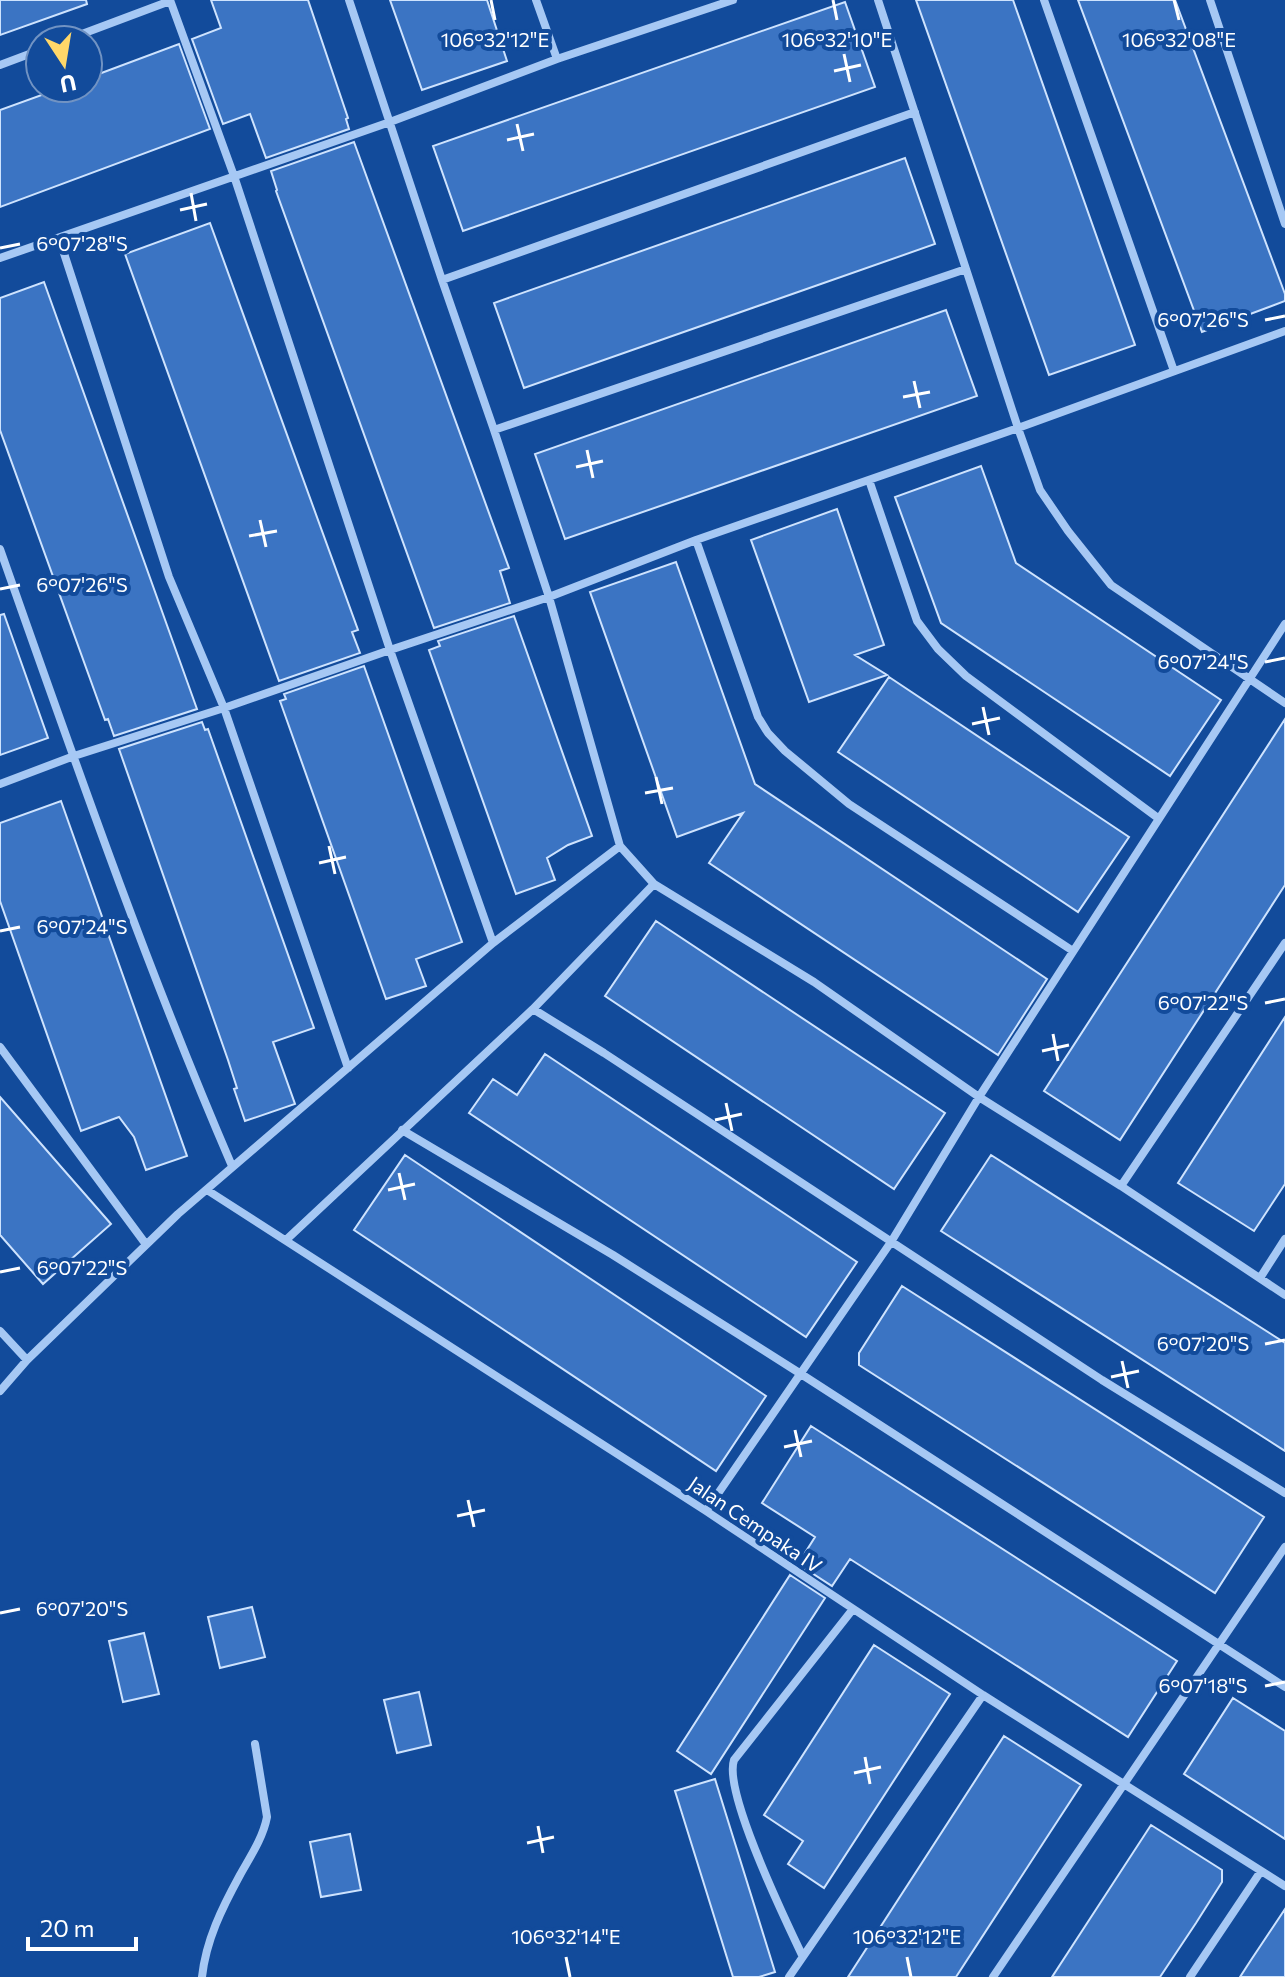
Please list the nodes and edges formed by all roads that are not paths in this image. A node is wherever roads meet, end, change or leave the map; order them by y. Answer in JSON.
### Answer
{"nodes":[{"id":1,"x":170,"y":0,"type":"edge"},
{"id":2,"x":349,"y":0,"type":"edge"},
{"id":3,"x":536,"y":0,"type":"edge"},
{"id":4,"x":733,"y":0,"type":"edge"},
{"id":5,"x":878,"y":0,"type":"edge"},
{"id":6,"x":1044,"y":0,"type":"edge"},
{"id":7,"x":1210,"y":0,"type":"edge"},
{"id":8,"x":705,"y":4,"type":"edge"},
{"id":9,"x":104,"y":25,"type":"edge"},
{"id":10,"x":24,"y":56,"type":"edge"},
{"id":11,"x":557,"y":59,"type":"junction"},
{"id":12,"x":0,"y":65,"type":"edge"},
{"id":13,"x":915,"y":112,"type":"junction"},
{"id":14,"x":390,"y":122,"type":"junction"},
{"id":15,"x":234,"y":176,"type":"junction"},
{"id":16,"x":1285,"y":224,"type":"edge"},
{"id":17,"x":59,"y":238,"type":"junction"},
{"id":18,"x":0,"y":258,"type":"edge"},
{"id":19,"x":966,"y":269,"type":"junction"},
{"id":20,"x":442,"y":280,"type":"junction"},
{"id":21,"x":1285,"y":331,"type":"edge"},
{"id":22,"x":1174,"y":371,"type":"junction"},
{"id":23,"x":1018,"y":428,"type":"junction"},
{"id":24,"x":494,"y":430,"type":"junction"},
{"id":25,"x":869,"y":480,"type":"junction"},
{"id":26,"x":696,"y":540,"type":"junction"},
{"id":27,"x":0,"y":549,"type":"edge"},
{"id":28,"x":549,"y":597,"type":"junction"},
{"id":29,"x":1285,"y":624,"type":"edge"},
{"id":30,"x":390,"y":650,"type":"junction"},
{"id":31,"x":1248,"y":678,"type":"junction"},
{"id":32,"x":1285,"y":703,"type":"edge"},
{"id":33,"x":224,"y":708,"type":"junction"},
{"id":34,"x":74,"y":756,"type":"junction"},
{"id":35,"x":0,"y":784,"type":"edge"},
{"id":36,"x":1158,"y":818,"type":"junction"},
{"id":37,"x":620,"y":846,"type":"junction"},
{"id":38,"x":654,"y":884,"type":"junction"},
{"id":39,"x":493,"y":943,"type":"junction"},
{"id":40,"x":1285,"y":943,"type":"edge"},
{"id":41,"x":1073,"y":951,"type":"junction"},
{"id":42,"x":533,"y":1009,"type":"junction"},
{"id":43,"x":0,"y":1039,"type":"edge"},
{"id":44,"x":3,"y":1050,"type":"edge"},
{"id":45,"x":348,"y":1068,"type":"junction"},
{"id":46,"x":979,"y":1097,"type":"junction"},
{"id":47,"x":402,"y":1130,"type":"junction"},
{"id":48,"x":232,"y":1166,"type":"junction"},
{"id":49,"x":1121,"y":1186,"type":"junction"},
{"id":50,"x":207,"y":1190,"type":"junction"},
{"id":51,"x":1285,"y":1239,"type":"edge"},
{"id":52,"x":286,"y":1240,"type":"junction"},
{"id":53,"x":891,"y":1242,"type":"junction"},
{"id":54,"x":145,"y":1243,"type":"junction"},
{"id":55,"x":1260,"y":1278,"type":"junction"},
{"id":56,"x":1285,"y":1295,"type":"edge"},
{"id":57,"x":0,"y":1331,"type":"edge"},
{"id":58,"x":27,"y":1360,"type":"junction"},
{"id":59,"x":801,"y":1374,"type":"junction"},
{"id":60,"x":0,"y":1391,"type":"edge"},
{"id":61,"x":1285,"y":1493,"type":"edge"},
{"id":62,"x":706,"y":1511,"type":"junction"},
{"id":63,"x":1285,"y":1547,"type":"edge"},
{"id":64,"x":853,"y":1609,"type":"junction"},
{"id":65,"x":1219,"y":1644,"type":"junction"},
{"id":66,"x":1285,"y":1687,"type":"edge"},
{"id":67,"x":983,"y":1695,"type":"junction"},
{"id":68,"x":255,"y":1744,"type":"dead end"},
{"id":69,"x":1124,"y":1783,"type":"junction"},
{"id":70,"x":1261,"y":1871,"type":"junction"},
{"id":71,"x":1285,"y":1886,"type":"edge"},
{"id":72,"x":802,"y":1955,"type":"junction"},
{"id":73,"x":202,"y":1977,"type":"edge"},
{"id":74,"x":789,"y":1977,"type":"edge"},
{"id":75,"x":993,"y":1977,"type":"edge"},
{"id":76,"x":1190,"y":1977,"type":"edge"}],
"edges":[{"from":1,"to":9,"type":"street"},
{"from":1,"to":15,"type":"street"},
{"from":2,"to":14,"type":"street"},
{"from":3,"to":11,"type":"street"},
{"from":4,"to":8,"type":"street"},
{"from":5,"to":13,"type":"street"},
{"from":6,"to":22,"type":"street"},
{"from":7,"to":16,"type":"street"},
{"from":8,"to":11,"type":"street"},
{"from":10,"to":12,"type":"street"},
{"from":11,"to":14,"type":"street"},
{"from":13,"to":19,"type":"street"},
{"from":13,"to":20,"type":"street"},
{"from":14,"to":15,"type":"street"},
{"from":14,"to":20,"type":"street"},
{"from":15,"to":17,"type":"street"},
{"from":15,"to":30,"type":"street"},
{"from":17,"to":18,"type":"street"},
{"from":17,"to":33,"type":"street"},
{"from":19,"to":23,"type":"street"},
{"from":19,"to":24,"type":"street"},
{"from":20,"to":24,"type":"street"},
{"from":21,"to":22,"type":"street"},
{"from":22,"to":23,"type":"street"},
{"from":23,"to":25,"type":"street"},
{"from":23,"to":31,"type":"street"},
{"from":24,"to":28,"type":"street"},
{"from":25,"to":26,"type":"street"},
{"from":25,"to":36,"type":"street"},
{"from":26,"to":28,"type":"street"},
{"from":26,"to":41,"type":"street"},
{"from":27,"to":34,"type":"street"},
{"from":28,"to":30,"type":"street"},
{"from":28,"to":37,"type":"street"},
{"from":29,"to":31,"type":"street"},
{"from":30,"to":33,"type":"street"},
{"from":30,"to":39,"type":"street"},
{"from":31,"to":32,"type":"street"},
{"from":31,"to":36,"type":"street"},
{"from":33,"to":34,"type":"street"},
{"from":33,"to":45,"type":"street"},
{"from":34,"to":35,"type":"street"},
{"from":34,"to":48,"type":"street"},
{"from":36,"to":41,"type":"street"},
{"from":37,"to":38,"type":"street"},
{"from":37,"to":39,"type":"street"},
{"from":38,"to":42,"type":"street"},
{"from":38,"to":46,"type":"street"},
{"from":39,"to":45,"type":"street"},
{"from":40,"to":49,"type":"street"},
{"from":41,"to":46,"type":"street"},
{"from":42,"to":47,"type":"street"},
{"from":42,"to":53,"type":"street"},
{"from":43,"to":44,"type":"street"},
{"from":44,"to":54,"type":"street"},
{"from":45,"to":48,"type":"street"},
{"from":46,"to":49,"type":"street"},
{"from":46,"to":53,"type":"street"},
{"from":47,"to":52,"type":"street"},
{"from":47,"to":59,"type":"street"},
{"from":48,"to":50,"type":"street"},
{"from":49,"to":55,"type":"street"},
{"from":50,"to":52,"type":"street","name":"Jalan Cempaka IV"},
{"from":50,"to":54,"type":"street"},
{"from":51,"to":55,"type":"street"},
{"from":52,"to":62,"type":"street","name":"Jalan Cempaka IV"},
{"from":53,"to":59,"type":"street"},
{"from":53,"to":61,"type":"street"},
{"from":54,"to":58,"type":"street"},
{"from":55,"to":56,"type":"street"},
{"from":57,"to":58,"type":"street"},
{"from":58,"to":60,"type":"street"},
{"from":59,"to":62,"type":"street"},
{"from":59,"to":65,"type":"street"},
{"from":62,"to":64,"type":"street","name":"Jalan Cempaka IV"},
{"from":63,"to":65,"type":"street"},
{"from":64,"to":67,"type":"street","name":"Jalan Cempaka IV"},
{"from":64,"to":72,"type":"street"},
{"from":65,"to":66,"type":"street"},
{"from":65,"to":69,"type":"street"},
{"from":67,"to":69,"type":"street","name":"Jalan Cempaka IV"},
{"from":67,"to":72,"type":"street"},
{"from":68,"to":73,"type":"street"},
{"from":69,"to":70,"type":"street","name":"Jalan Cempaka IV"},
{"from":69,"to":75,"type":"street"},
{"from":70,"to":71,"type":"street","name":"Jalan Cempaka IV"},
{"from":70,"to":76,"type":"street"},
{"from":72,"to":74,"type":"street"}]}
